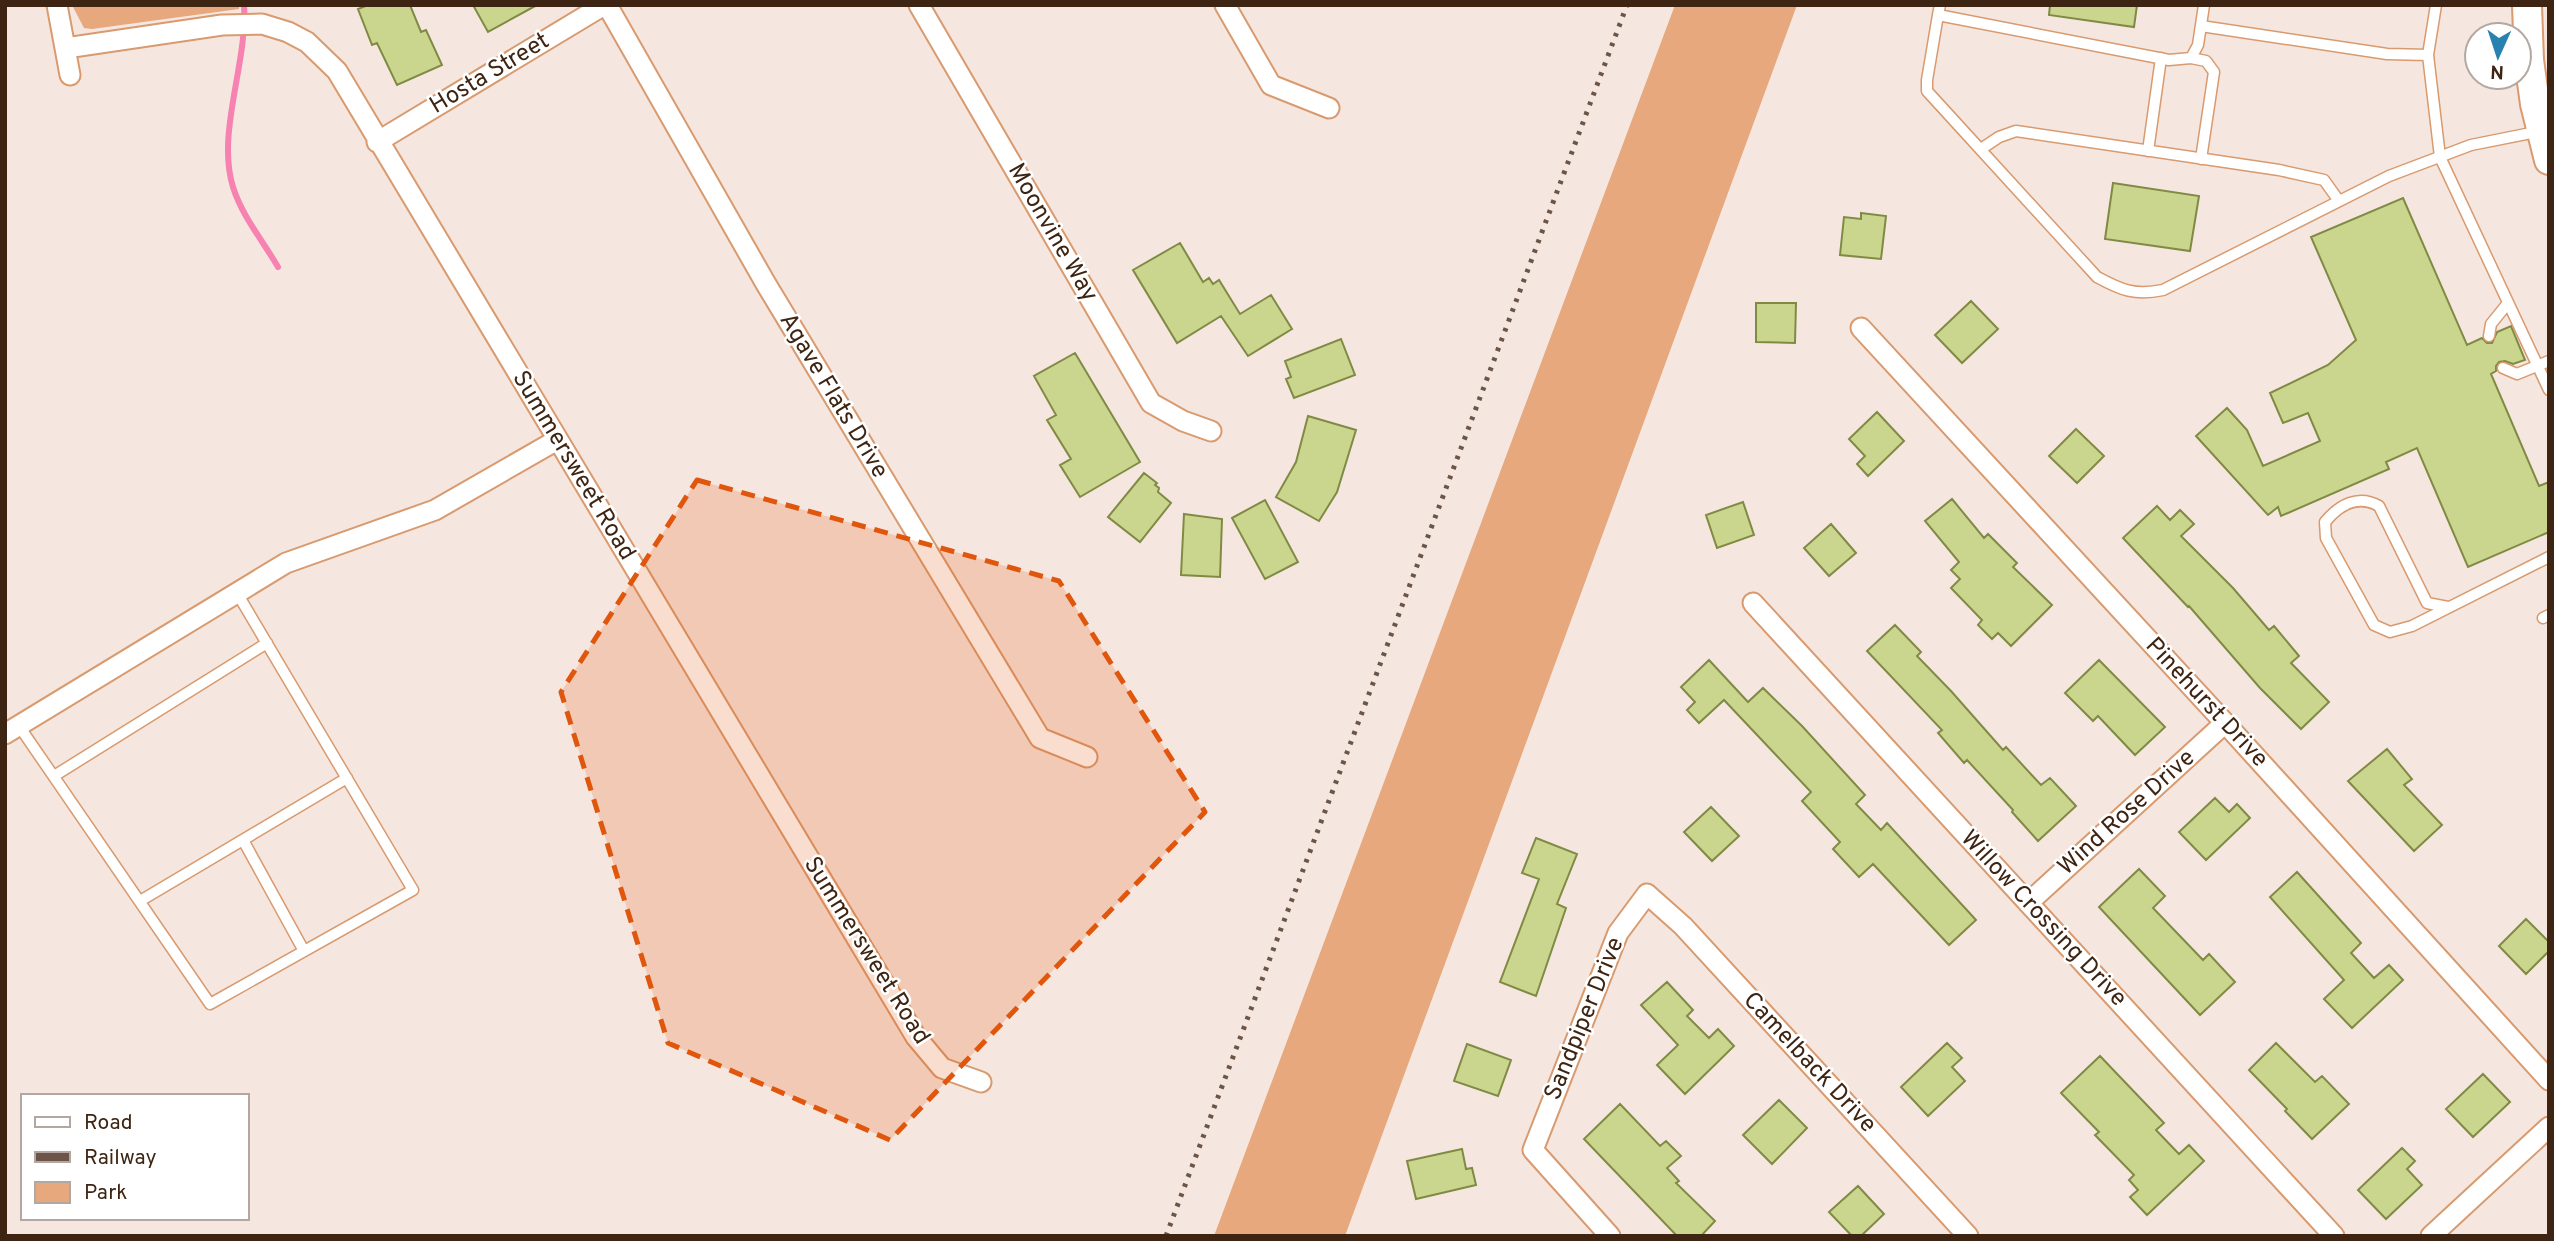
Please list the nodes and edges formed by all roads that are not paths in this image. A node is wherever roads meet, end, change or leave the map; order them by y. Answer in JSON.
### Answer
{"nodes":[{"id":1,"x":57,"y":5,"type":"edge"},
{"id":2,"x":606,"y":5,"type":"edge"},
{"id":3,"x":919,"y":5,"type":"edge"},
{"id":4,"x":1225,"y":5,"type":"edge"},
{"id":5,"x":2204,"y":5,"type":"edge"},
{"id":6,"x":2436,"y":5,"type":"edge"},
{"id":7,"x":2527,"y":5,"type":"edge"},
{"id":8,"x":1939,"y":10,"type":"edge"},
{"id":9,"x":2201,"y":26,"type":"junction"},
{"id":10,"x":66,"y":48,"type":"junction"},
{"id":11,"x":2428,"y":55,"type":"junction"},
{"id":12,"x":2161,"y":58,"type":"junction"},
{"id":13,"x":2191,"y":58,"type":"junction"},
{"id":14,"x":70,"y":75,"type":"dead end"},
{"id":15,"x":1329,"y":108,"type":"dead end"},
{"id":16,"x":2542,"y":131,"type":"junction"},
{"id":17,"x":377,"y":142,"type":"junction"},
{"id":18,"x":1981,"y":149,"type":"junction"},
{"id":19,"x":2148,"y":151,"type":"junction"},
{"id":20,"x":2440,"y":156,"type":"junction"},
{"id":21,"x":2201,"y":159,"type":"junction"},
{"id":22,"x":2549,"y":160,"type":"edge"},
{"id":23,"x":2339,"y":201,"type":"junction"},
{"id":24,"x":2508,"y":303,"type":"junction"},
{"id":25,"x":1861,"y":328,"type":"dead end"},
{"id":26,"x":2488,"y":336,"type":"dead end"},
{"id":27,"x":2549,"y":361,"type":"edge"},
{"id":28,"x":2538,"y":365,"type":"junction"},
{"id":29,"x":2503,"y":369,"type":"dead end"},
{"id":30,"x":2549,"y":390,"type":"edge"},
{"id":31,"x":1211,"y":431,"type":"dead end"},
{"id":32,"x":557,"y":440,"type":"junction"},
{"id":33,"x":2549,"y":557,"type":"edge"},
{"id":34,"x":237,"y":593,"type":"junction"},
{"id":35,"x":1753,"y":603,"type":"dead end"},
{"id":36,"x":2448,"y":607,"type":"junction"},
{"id":37,"x":267,"y":643,"type":"junction"},
{"id":38,"x":2225,"y":723,"type":"junction"},
{"id":39,"x":12,"y":730,"type":"edge"},
{"id":40,"x":1087,"y":757,"type":"dead end"},
{"id":41,"x":54,"y":776,"type":"junction"},
{"id":42,"x":347,"y":778,"type":"junction"},
{"id":43,"x":243,"y":839,"type":"junction"},
{"id":44,"x":1647,"y":894,"type":"joint"},
{"id":45,"x":140,"y":901,"type":"junction"},
{"id":46,"x":2028,"y":903,"type":"junction"},
{"id":47,"x":304,"y":951,"type":"junction"},
{"id":48,"x":2549,"y":1080,"type":"edge"},
{"id":49,"x":981,"y":1082,"type":"dead end"},
{"id":50,"x":2549,"y":1127,"type":"edge"},
{"id":51,"x":1610,"y":1236,"type":"edge"},
{"id":52,"x":1968,"y":1236,"type":"edge"},
{"id":53,"x":2334,"y":1236,"type":"edge"},
{"id":54,"x":2431,"y":1236,"type":"edge"}],
"edges":[{"from":1,"to":10,"type":"street"},
{"from":2,"to":17,"type":"street","name":"Hosta Street"},
{"from":2,"to":40,"type":"street","name":"Agave Flats Drive"},
{"from":3,"to":31,"type":"street","name":"Moonvine Way"},
{"from":4,"to":15,"type":"street"},
{"from":5,"to":9,"type":"lane"},
{"from":6,"to":11,"type":"lane"},
{"from":7,"to":16,"type":"main road"},
{"from":8,"to":12,"type":"lane"},
{"from":8,"to":18,"type":"lane"},
{"from":9,"to":11,"type":"lane"},
{"from":9,"to":13,"type":"lane"},
{"from":10,"to":14,"type":"street"},
{"from":10,"to":17,"type":"street","name":"Summersweet Road"},
{"from":11,"to":20,"type":"lane"},
{"from":12,"to":13,"type":"lane"},
{"from":12,"to":19,"type":"lane"},
{"from":13,"to":21,"type":"lane"},
{"from":16,"to":20,"type":"lane"},
{"from":16,"to":22,"type":"main road"},
{"from":17,"to":32,"type":"street","name":"Summersweet Road"},
{"from":18,"to":19,"type":"lane"},
{"from":18,"to":23,"type":"lane"},
{"from":19,"to":21,"type":"lane"},
{"from":20,"to":23,"type":"lane"},
{"from":20,"to":24,"type":"lane"},
{"from":21,"to":23,"type":"lane"},
{"from":24,"to":26,"type":"lane"},
{"from":24,"to":28,"type":"lane"},
{"from":25,"to":38,"type":"street","name":"Pinehurst Drive"},
{"from":27,"to":28,"type":"lane"},
{"from":28,"to":29,"type":"lane"},
{"from":28,"to":30,"type":"lane"},
{"from":32,"to":34,"type":"street"},
{"from":32,"to":49,"type":"street","name":"Summersweet Road"},
{"from":33,"to":36,"type":"lane"},
{"from":34,"to":37,"type":"lane"},
{"from":34,"to":39,"type":"street"},
{"from":35,"to":46,"type":"street","name":"Willow Crossing Drive"},
{"from":36,"to":36,"type":"lane"},
{"from":37,"to":41,"type":"lane"},
{"from":37,"to":42,"type":"lane"},
{"from":38,"to":46,"type":"street","name":"Wind Rose Drive"},
{"from":38,"to":48,"type":"street","name":"Pinehurst Drive"},
{"from":39,"to":41,"type":"lane"},
{"from":41,"to":45,"type":"lane"},
{"from":42,"to":43,"type":"lane"},
{"from":42,"to":47,"type":"lane"},
{"from":43,"to":45,"type":"lane"},
{"from":43,"to":47,"type":"lane"},
{"from":44,"to":51,"type":"street","name":"Sandpiper Drive"},
{"from":44,"to":52,"type":"street","name":"Camelback Drive"},
{"from":45,"to":47,"type":"lane"},
{"from":46,"to":53,"type":"street","name":"Willow Crossing Drive"},
{"from":50,"to":54,"type":"street"}]}
